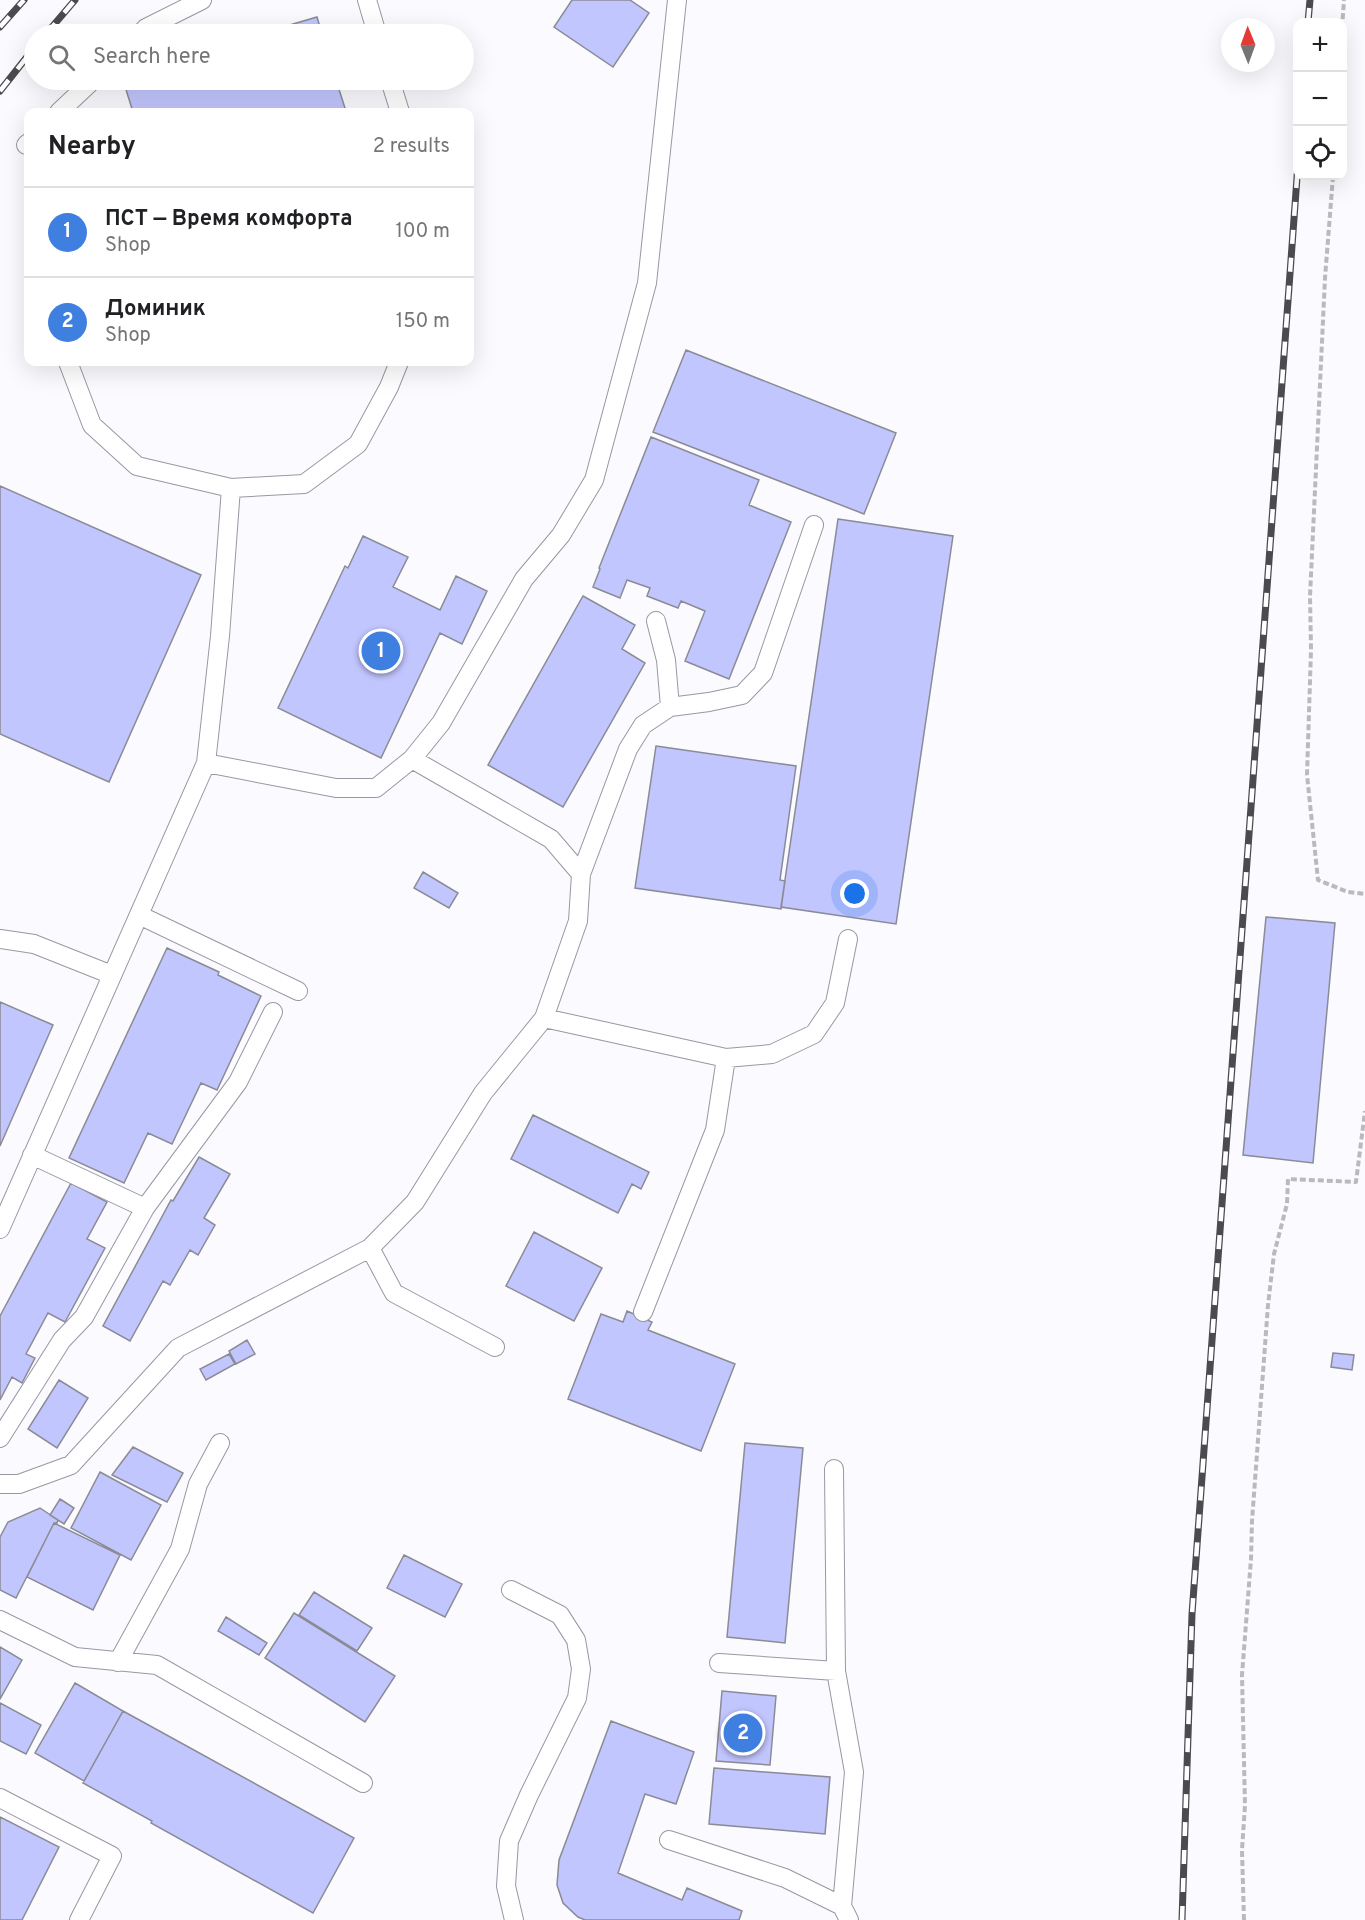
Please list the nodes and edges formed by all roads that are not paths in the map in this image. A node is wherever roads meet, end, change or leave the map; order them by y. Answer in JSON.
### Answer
{"nodes":[{"id":1,"x":202,"y":0,"type":"edge"},
{"id":2,"x":367,"y":0,"type":"edge"},
{"id":3,"x":676,"y":0,"type":"edge"},
{"id":4,"x":154,"y":24,"type":"edge"},
{"id":5,"x":374,"y":24,"type":"edge"},
{"id":6,"x":82,"y":90,"type":"edge"},
{"id":7,"x":393,"y":90,"type":"edge"},
{"id":8,"x":63,"y":108,"type":"edge"},
{"id":9,"x":399,"y":108,"type":"edge"},
{"id":10,"x":70,"y":366,"type":"edge"},
{"id":11,"x":397,"y":366,"type":"edge"},
{"id":12,"x":231,"y":488,"type":"junction"},
{"id":13,"x":814,"y":525,"type":"dead end"},
{"id":14,"x":656,"y":621,"type":"dead end"},
{"id":15,"x":670,"y":708,"type":"junction"},
{"id":16,"x":412,"y":759,"type":"junction"},
{"id":17,"x":206,"y":763,"type":"junction"},
{"id":18,"x":581,"y":874,"type":"junction"},
{"id":19,"x":139,"y":915,"type":"junction"},
{"id":20,"x":0,"y":939,"type":"edge"},
{"id":21,"x":848,"y":939,"type":"dead end"},
{"id":22,"x":112,"y":975,"type":"junction"},
{"id":23,"x":298,"y":991,"type":"dead end"},
{"id":24,"x":273,"y":1012,"type":"dead end"},
{"id":25,"x":544,"y":1018,"type":"junction"},
{"id":26,"x":726,"y":1058,"type":"junction"},
{"id":27,"x":32,"y":1155,"type":"junction"},
{"id":28,"x":145,"y":1208,"type":"junction"},
{"id":29,"x":0,"y":1229,"type":"edge"},
{"id":30,"x":370,"y":1248,"type":"junction"},
{"id":31,"x":643,"y":1312,"type":"dead end"},
{"id":32,"x":495,"y":1347,"type":"dead end"},
{"id":33,"x":0,"y":1438,"type":"edge"},
{"id":34,"x":220,"y":1443,"type":"dead end"},
{"id":35,"x":834,"y":1469,"type":"dead end"},
{"id":36,"x":0,"y":1484,"type":"edge"},
{"id":37,"x":511,"y":1590,"type":"dead end"},
{"id":38,"x":0,"y":1620,"type":"edge"},
{"id":39,"x":118,"y":1662,"type":"junction"},
{"id":40,"x":719,"y":1663,"type":"dead end"},
{"id":41,"x":836,"y":1671,"type":"junction"},
{"id":42,"x":363,"y":1783,"type":"dead end"},
{"id":43,"x":0,"y":1798,"type":"edge"},
{"id":44,"x":669,"y":1840,"type":"dead end"},
{"id":45,"x":846,"y":1913,"type":"edge"},
{"id":46,"x":79,"y":1920,"type":"edge"},
{"id":47,"x":514,"y":1920,"type":"edge"}],
"edges":[{"from":1,"to":4,"type":"lane"},
{"from":2,"to":5,"type":"lane"},
{"from":3,"to":16,"type":"lane"},
{"from":6,"to":8,"type":"lane"},
{"from":7,"to":9,"type":"lane"},
{"from":10,"to":12,"type":"lane"},
{"from":11,"to":12,"type":"lane"},
{"from":12,"to":17,"type":"lane"},
{"from":13,"to":15,"type":"lane"},
{"from":14,"to":15,"type":"lane"},
{"from":15,"to":18,"type":"lane"},
{"from":16,"to":17,"type":"lane"},
{"from":16,"to":18,"type":"lane"},
{"from":17,"to":19,"type":"lane"},
{"from":18,"to":25,"type":"lane"},
{"from":19,"to":22,"type":"lane"},
{"from":19,"to":23,"type":"lane"},
{"from":20,"to":22,"type":"lane"},
{"from":21,"to":26,"type":"lane"},
{"from":22,"to":27,"type":"lane"},
{"from":24,"to":28,"type":"lane"},
{"from":25,"to":26,"type":"lane"},
{"from":25,"to":30,"type":"lane"},
{"from":26,"to":31,"type":"lane"},
{"from":27,"to":28,"type":"lane"},
{"from":27,"to":29,"type":"lane"},
{"from":28,"to":33,"type":"lane"},
{"from":30,"to":32,"type":"lane"},
{"from":30,"to":36,"type":"lane"},
{"from":34,"to":39,"type":"lane"},
{"from":35,"to":41,"type":"lane"},
{"from":37,"to":47,"type":"lane"},
{"from":38,"to":39,"type":"lane"},
{"from":39,"to":42,"type":"lane"},
{"from":40,"to":41,"type":"lane"},
{"from":41,"to":45,"type":"lane"},
{"from":43,"to":46,"type":"lane"},
{"from":44,"to":45,"type":"lane"}]}
